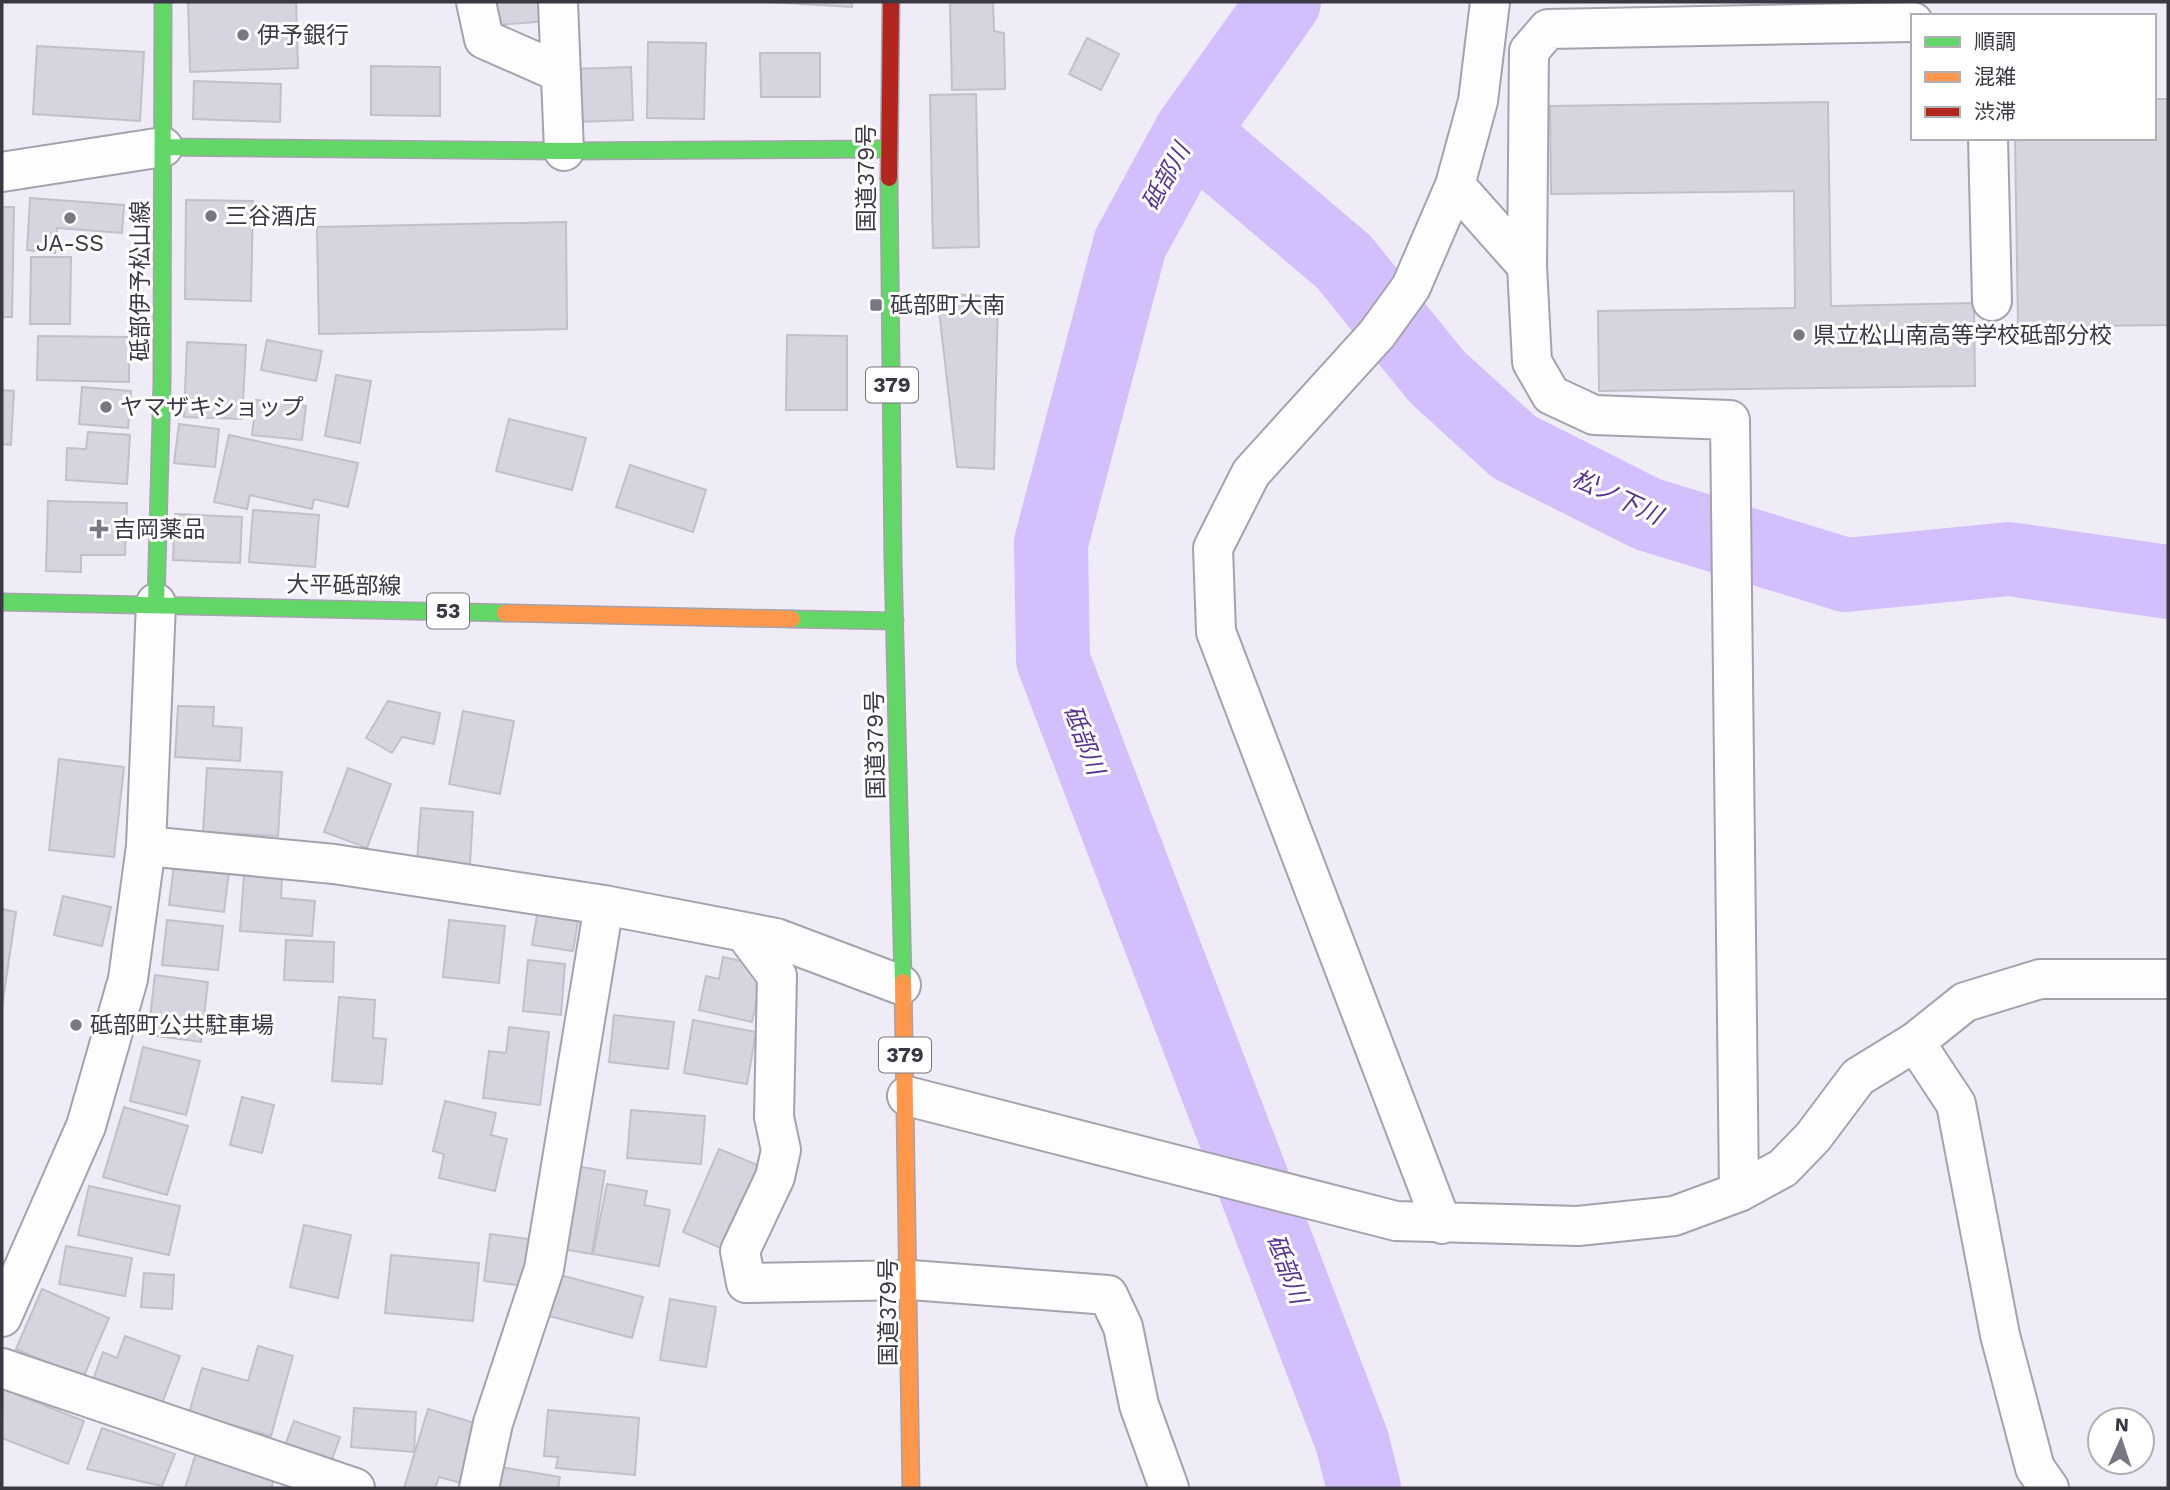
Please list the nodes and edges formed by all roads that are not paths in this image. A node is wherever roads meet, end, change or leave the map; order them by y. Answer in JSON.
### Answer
{"nodes":[{"id":1,"x":163,"y":2,"type":"edge"},
{"id":2,"x":477,"y":2,"type":"edge"},
{"id":3,"x":558,"y":2,"type":"edge"},
{"id":4,"x":891,"y":2,"type":"edge"},
{"id":5,"x":1490,"y":2,"type":"edge"},
{"id":6,"x":1911,"y":22,"type":"edge"},
{"id":7,"x":561,"y":73,"type":"junction"},
{"id":8,"x":1988,"y":140,"type":"edge"},
{"id":9,"x":163,"y":147,"type":"junction"},
{"id":10,"x":888,"y":149,"type":"junction"},
{"id":11,"x":564,"y":151,"type":"junction"},
{"id":12,"x":2,"y":172,"type":"edge"},
{"id":13,"x":1455,"y":186,"type":"junction"},
{"id":14,"x":1527,"y":266,"type":"junction"},
{"id":15,"x":1992,"y":301,"type":"dead end"},
{"id":16,"x":2,"y":602,"type":"edge"},
{"id":17,"x":156,"y":603,"type":"junction"},
{"id":18,"x":895,"y":621,"type":"junction"},
{"id":19,"x":146,"y":846,"type":"junction"},
{"id":20,"x":604,"y":905,"type":"junction"},
{"id":21,"x":744,"y":932,"type":"junction"},
{"id":22,"x":2168,"y":979,"type":"edge"},
{"id":23,"x":901,"y":985,"type":"junction"},
{"id":24,"x":1915,"y":1042,"type":"junction"},
{"id":25,"x":907,"y":1096,"type":"junction"},
{"id":26,"x":1739,"y":1192,"type":"junction"},
{"id":27,"x":1442,"y":1224,"type":"junction"},
{"id":28,"x":911,"y":1280,"type":"junction"},
{"id":29,"x":2,"y":1317,"type":"edge"},
{"id":30,"x":2,"y":1368,"type":"edge"},
{"id":31,"x":355,"y":1488,"type":"edge"},
{"id":32,"x":479,"y":1488,"type":"edge"},
{"id":33,"x":911,"y":1488,"type":"edge"},
{"id":34,"x":1168,"y":1488,"type":"edge"},
{"id":35,"x":2049,"y":1488,"type":"edge"}],
"edges":[{"from":1,"to":9,"type":"main road","name":"砥部伊予松山線"},
{"from":2,"to":7,"type":"street"},
{"from":3,"to":7,"type":"street"},
{"from":4,"to":10,"type":"main road","name":"国道379号","number":"379"},
{"from":5,"to":13,"type":"street"},
{"from":6,"to":14,"type":"street"},
{"from":7,"to":11,"type":"street"},
{"from":8,"to":15,"type":"street"},
{"from":9,"to":11,"type":"main road"},
{"from":9,"to":12,"type":"street"},
{"from":9,"to":17,"type":"main road","name":"砥部伊予松山線"},
{"from":10,"to":11,"type":"main road"},
{"from":10,"to":18,"type":"main road","name":"国道379号","number":"379"},
{"from":13,"to":14,"type":"street"},
{"from":13,"to":27,"type":"street"},
{"from":14,"to":26,"type":"street"},
{"from":16,"to":17,"type":"main road","name":"大平砥部線","number":"53"},
{"from":17,"to":18,"type":"main road","name":"大平砥部線","number":"53"},
{"from":17,"to":19,"type":"street"},
{"from":18,"to":23,"type":"main road","name":"国道379号","number":"379"},
{"from":19,"to":20,"type":"street"},
{"from":19,"to":29,"type":"street"},
{"from":20,"to":21,"type":"street"},
{"from":20,"to":32,"type":"street"},
{"from":21,"to":23,"type":"street"},
{"from":21,"to":28,"type":"street"},
{"from":22,"to":24,"type":"street"},
{"from":23,"to":25,"type":"main road","name":"国道379号","number":"379"},
{"from":24,"to":26,"type":"street"},
{"from":24,"to":35,"type":"street"},
{"from":25,"to":27,"type":"street"},
{"from":25,"to":28,"type":"main road","name":"国道379号","number":"379"},
{"from":26,"to":27,"type":"street"},
{"from":28,"to":33,"type":"main road","name":"国道379号","number":"379"},
{"from":28,"to":34,"type":"street"},
{"from":30,"to":31,"type":"street"}]}
